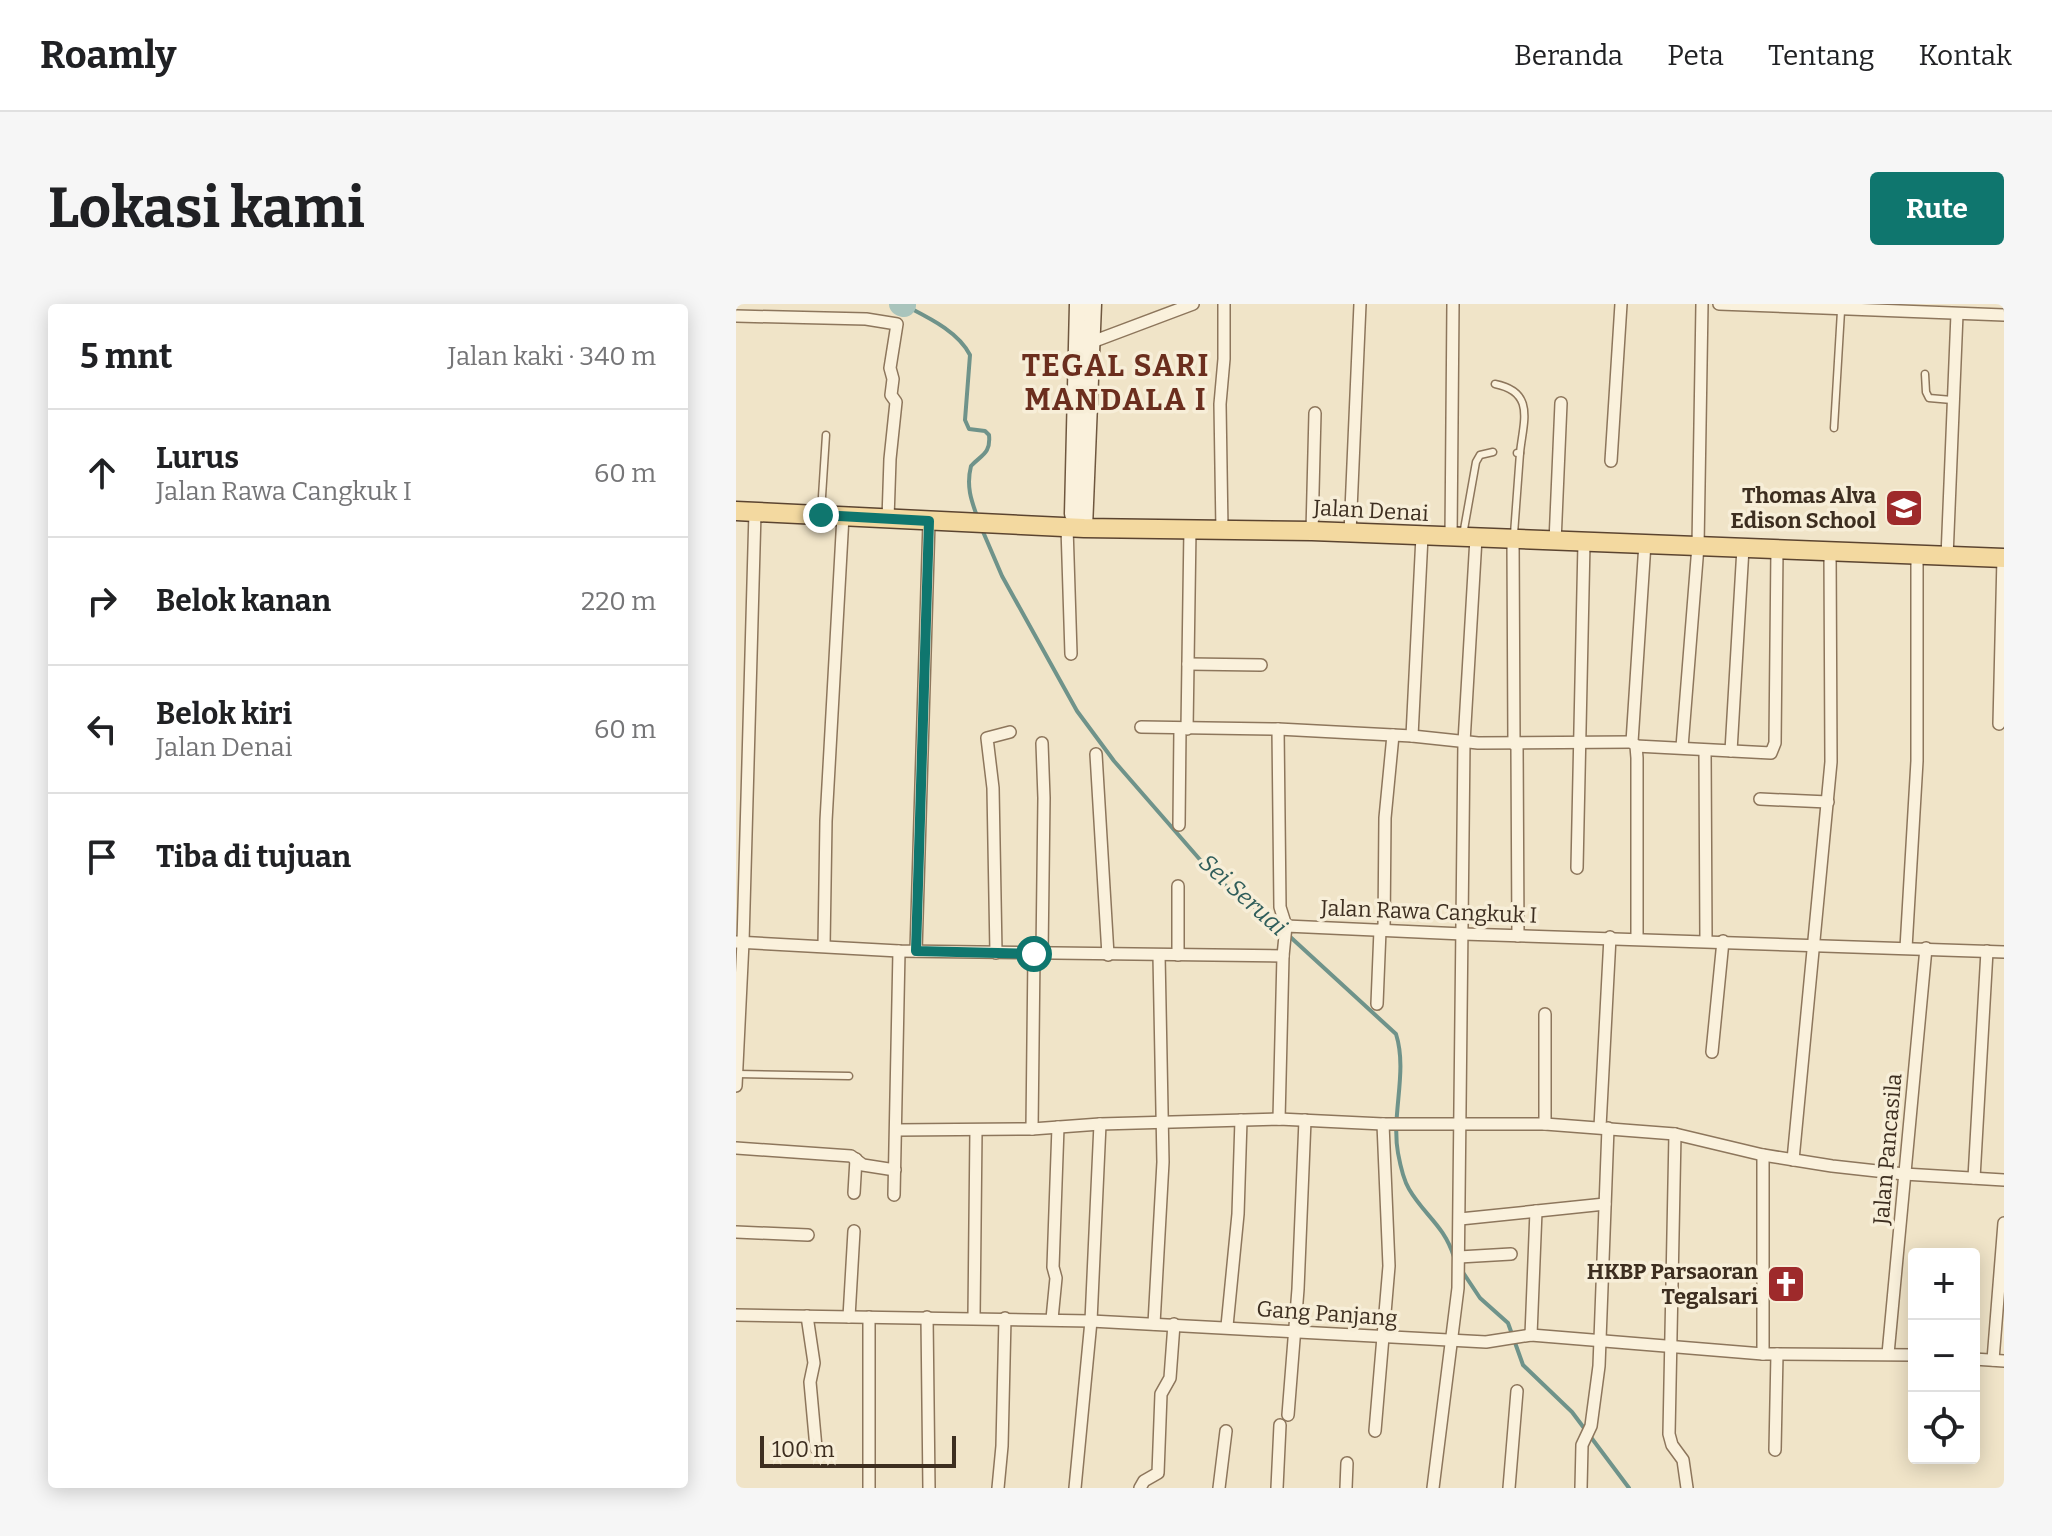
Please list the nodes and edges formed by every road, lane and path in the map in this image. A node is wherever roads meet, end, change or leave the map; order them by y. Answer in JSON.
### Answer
{"nodes":[{"id":1,"x":1078,"y":304,"type":"edge"},
{"id":2,"x":1093,"y":304,"type":"edge"},
{"id":3,"x":1193,"y":304,"type":"edge"},
{"id":4,"x":1224,"y":304,"type":"edge"},
{"id":5,"x":1360,"y":304,"type":"edge"},
{"id":6,"x":1453,"y":304,"type":"edge"},
{"id":7,"x":1621,"y":304,"type":"edge"},
{"id":8,"x":1702,"y":304,"type":"edge"},
{"id":9,"x":1719,"y":304,"type":"edge"},
{"id":10,"x":1803,"y":306,"type":"edge"},
{"id":11,"x":1841,"y":311,"type":"junction"},
{"id":12,"x":1957,"y":314,"type":"junction"},
{"id":13,"x":2004,"y":315,"type":"edge"},
{"id":14,"x":736,"y":316,"type":"edge"},
{"id":15,"x":1092,"y":342,"type":"junction"},
{"id":16,"x":1925,"y":374,"type":"dead end"},
{"id":17,"x":1495,"y":384,"type":"dead end"},
{"id":18,"x":1952,"y":400,"type":"junction"},
{"id":19,"x":1561,"y":403,"type":"dead end"},
{"id":20,"x":1315,"y":413,"type":"dead end"},
{"id":21,"x":1834,"y":428,"type":"dead end"},
{"id":22,"x":826,"y":435,"type":"dead end"},
{"id":23,"x":1493,"y":452,"type":"dead end"},
{"id":24,"x":1611,"y":461,"type":"dead end"},
{"id":25,"x":736,"y":511,"type":"edge"},
{"id":26,"x":755,"y":512,"type":"junction"},
{"id":27,"x":821,"y":515,"type":"junction"},
{"id":28,"x":843,"y":516,"type":"junction"},
{"id":29,"x":888,"y":519,"type":"junction"},
{"id":30,"x":929,"y":521,"type":"junction"},
{"id":31,"x":1075,"y":527,"type":"junction"},
{"id":32,"x":1190,"y":529,"type":"junction"},
{"id":33,"x":1222,"y":530,"type":"junction"},
{"id":34,"x":1312,"y":531,"type":"junction"},
{"id":35,"x":1350,"y":533,"type":"junction"},
{"id":36,"x":1422,"y":536,"type":"junction"},
{"id":37,"x":1463,"y":538,"type":"junction"},
{"id":38,"x":1513,"y":540,"type":"junction"},
{"id":39,"x":1555,"y":542,"type":"junction"},
{"id":40,"x":1584,"y":543,"type":"junction"},
{"id":41,"x":1645,"y":543,"type":"junction"},
{"id":42,"x":1698,"y":546,"type":"junction"},
{"id":43,"x":1743,"y":548,"type":"junction"},
{"id":44,"x":1777,"y":549,"type":"junction"},
{"id":45,"x":1830,"y":551,"type":"junction"},
{"id":46,"x":1917,"y":554,"type":"junction"},
{"id":47,"x":1947,"y":557,"type":"junction"},
{"id":48,"x":2003,"y":558,"type":"edge"},
{"id":49,"x":1071,"y":654,"type":"dead end"},
{"id":50,"x":1188,"y":664,"type":"junction"},
{"id":51,"x":1261,"y":665,"type":"dead end"},
{"id":52,"x":1999,"y":724,"type":"dead end"},
{"id":53,"x":1141,"y":727,"type":"dead end"},
{"id":54,"x":1183,"y":729,"type":"junction"},
{"id":55,"x":1278,"y":729,"type":"junction"},
{"id":56,"x":1010,"y":732,"type":"dead end"},
{"id":57,"x":1393,"y":735,"type":"junction"},
{"id":58,"x":1412,"y":736,"type":"junction"},
{"id":59,"x":1464,"y":742,"type":"junction"},
{"id":60,"x":1042,"y":743,"type":"dead end"},
{"id":61,"x":1579,"y":743,"type":"junction"},
{"id":62,"x":1516,"y":744,"type":"junction"},
{"id":63,"x":1634,"y":744,"type":"junction"},
{"id":64,"x":1682,"y":747,"type":"junction"},
{"id":65,"x":1705,"y":751,"type":"junction"},
{"id":66,"x":1731,"y":751,"type":"junction"},
{"id":67,"x":1096,"y":754,"type":"dead end"},
{"id":68,"x":1760,"y":799,"type":"dead end"},
{"id":69,"x":1828,"y":802,"type":"junction"},
{"id":70,"x":1179,"y":825,"type":"dead end"},
{"id":71,"x":1577,"y":868,"type":"dead end"},
{"id":72,"x":1178,"y":886,"type":"dead end"},
{"id":73,"x":1285,"y":930,"type":"junction"},
{"id":74,"x":1382,"y":930,"type":"junction"},
{"id":75,"x":1463,"y":934,"type":"junction"},
{"id":76,"x":1518,"y":936,"type":"junction"},
{"id":77,"x":1610,"y":937,"type":"junction"},
{"id":78,"x":1637,"y":938,"type":"junction"},
{"id":79,"x":1706,"y":940,"type":"junction"},
{"id":80,"x":1723,"y":941,"type":"junction"},
{"id":81,"x":740,"y":942,"type":"edge"},
{"id":82,"x":824,"y":946,"type":"junction"},
{"id":83,"x":1812,"y":947,"type":"junction"},
{"id":84,"x":1906,"y":948,"type":"junction"},
{"id":85,"x":1926,"y":948,"type":"junction"},
{"id":86,"x":899,"y":951,"type":"junction"},
{"id":87,"x":916,"y":951,"type":"junction"},
{"id":88,"x":1987,"y":951,"type":"junction"},
{"id":89,"x":2004,"y":952,"type":"edge"},
{"id":90,"x":996,"y":953,"type":"junction"},
{"id":91,"x":1038,"y":954,"type":"junction"},
{"id":92,"x":1108,"y":955,"type":"junction"},
{"id":93,"x":1159,"y":955,"type":"junction"},
{"id":94,"x":1178,"y":955,"type":"junction"},
{"id":95,"x":1283,"y":956,"type":"junction"},
{"id":96,"x":1377,"y":1004,"type":"dead end"},
{"id":97,"x":1545,"y":1014,"type":"dead end"},
{"id":98,"x":1712,"y":1052,"type":"dead end"},
{"id":99,"x":737,"y":1074,"type":"edge"},
{"id":100,"x":849,"y":1076,"type":"dead end"},
{"id":101,"x":736,"y":1086,"type":"edge"},
{"id":102,"x":1279,"y":1119,"type":"junction"},
{"id":103,"x":1241,"y":1120,"type":"junction"},
{"id":104,"x":1305,"y":1120,"type":"junction"},
{"id":105,"x":1163,"y":1122,"type":"junction"},
{"id":106,"x":1100,"y":1124,"type":"junction"},
{"id":107,"x":1385,"y":1124,"type":"junction"},
{"id":108,"x":1460,"y":1124,"type":"junction"},
{"id":109,"x":1545,"y":1124,"type":"junction"},
{"id":110,"x":1058,"y":1127,"type":"junction"},
{"id":111,"x":1604,"y":1128,"type":"junction"},
{"id":112,"x":1032,"y":1129,"type":"junction"},
{"id":113,"x":896,"y":1130,"type":"junction"},
{"id":114,"x":976,"y":1130,"type":"junction"},
{"id":115,"x":1675,"y":1134,"type":"junction"},
{"id":116,"x":736,"y":1148,"type":"edge"},
{"id":117,"x":1763,"y":1155,"type":"junction"},
{"id":118,"x":856,"y":1159,"type":"junction"},
{"id":119,"x":1793,"y":1160,"type":"junction"},
{"id":120,"x":895,"y":1170,"type":"junction"},
{"id":121,"x":1904,"y":1174,"type":"junction"},
{"id":122,"x":1974,"y":1178,"type":"junction"},
{"id":123,"x":2004,"y":1180,"type":"edge"},
{"id":124,"x":854,"y":1193,"type":"dead end"},
{"id":125,"x":894,"y":1195,"type":"dead end"},
{"id":126,"x":1605,"y":1204,"type":"junction"},
{"id":127,"x":1536,"y":1211,"type":"junction"},
{"id":128,"x":1460,"y":1219,"type":"junction"},
{"id":129,"x":2004,"y":1223,"type":"edge"},
{"id":130,"x":854,"y":1231,"type":"dead end"},
{"id":131,"x":736,"y":1232,"type":"edge"},
{"id":132,"x":808,"y":1235,"type":"dead end"},
{"id":133,"x":1511,"y":1254,"type":"dead end"},
{"id":134,"x":1459,"y":1259,"type":"junction"},
{"id":135,"x":736,"y":1315,"type":"edge"},
{"id":136,"x":807,"y":1316,"type":"junction"},
{"id":137,"x":849,"y":1317,"type":"junction"},
{"id":138,"x":869,"y":1317,"type":"junction"},
{"id":139,"x":927,"y":1317,"type":"junction"},
{"id":140,"x":974,"y":1317,"type":"junction"},
{"id":141,"x":1005,"y":1318,"type":"junction"},
{"id":142,"x":1052,"y":1319,"type":"junction"},
{"id":143,"x":1091,"y":1321,"type":"junction"},
{"id":144,"x":1154,"y":1324,"type":"junction"},
{"id":145,"x":1174,"y":1324,"type":"junction"},
{"id":146,"x":1227,"y":1326,"type":"junction"},
{"id":147,"x":1295,"y":1330,"type":"junction"},
{"id":148,"x":1525,"y":1336,"type":"junction"},
{"id":149,"x":1384,"y":1338,"type":"junction"},
{"id":150,"x":1452,"y":1341,"type":"junction"},
{"id":151,"x":1600,"y":1342,"type":"junction"},
{"id":152,"x":1671,"y":1348,"type":"junction"},
{"id":153,"x":1763,"y":1354,"type":"junction"},
{"id":154,"x":1777,"y":1354,"type":"junction"},
{"id":155,"x":1888,"y":1354,"type":"junction"},
{"id":156,"x":1908,"y":1355,"type":"edge"},
{"id":157,"x":1998,"y":1360,"type":"edge"},
{"id":158,"x":1517,"y":1391,"type":"dead end"},
{"id":159,"x":1288,"y":1415,"type":"dead end"},
{"id":160,"x":1280,"y":1425,"type":"dead end"},
{"id":161,"x":1226,"y":1431,"type":"dead end"},
{"id":162,"x":1375,"y":1431,"type":"dead end"},
{"id":163,"x":816,"y":1448,"type":"dead end"},
{"id":164,"x":1775,"y":1450,"type":"dead end"},
{"id":165,"x":1347,"y":1463,"type":"dead end"},
{"id":166,"x":869,"y":1488,"type":"edge"},
{"id":167,"x":929,"y":1488,"type":"edge"},
{"id":168,"x":998,"y":1488,"type":"edge"},
{"id":169,"x":1075,"y":1488,"type":"edge"},
{"id":170,"x":1140,"y":1488,"type":"edge"},
{"id":171,"x":1219,"y":1488,"type":"edge"},
{"id":172,"x":1277,"y":1488,"type":"edge"},
{"id":173,"x":1346,"y":1488,"type":"edge"},
{"id":174,"x":1433,"y":1488,"type":"edge"},
{"id":175,"x":1509,"y":1488,"type":"edge"},
{"id":176,"x":1581,"y":1488,"type":"edge"},
{"id":177,"x":1687,"y":1488,"type":"edge"}],
"edges":[{"from":1,"to":31,"type":"street"},
{"from":2,"to":15,"type":"street"},
{"from":3,"to":15,"type":"street"},
{"from":4,"to":33,"type":"street"},
{"from":5,"to":35,"type":"street"},
{"from":6,"to":37,"type":"street"},
{"from":7,"to":24,"type":"street"},
{"from":8,"to":42,"type":"street"},
{"from":9,"to":10,"type":"street"},
{"from":10,"to":11,"type":"street"},
{"from":11,"to":12,"type":"street"},
{"from":11,"to":21,"type":"lane"},
{"from":12,"to":13,"type":"street"},
{"from":12,"to":18,"type":"street"},
{"from":14,"to":29,"type":"street"},
{"from":15,"to":31,"type":"street"},
{"from":16,"to":18,"type":"lane"},
{"from":17,"to":38,"type":"lane"},
{"from":18,"to":47,"type":"street"},
{"from":19,"to":39,"type":"street"},
{"from":20,"to":34,"type":"street"},
{"from":22,"to":27,"type":"lane"},
{"from":23,"to":37,"type":"lane"},
{"from":25,"to":26,"type":"main road","name":"Jalan Denai"},
{"from":26,"to":27,"type":"main road","name":"Jalan Denai"},
{"from":26,"to":81,"type":"street"},
{"from":27,"to":28,"type":"main road","name":"Jalan Denai"},
{"from":28,"to":29,"type":"main road","name":"Jalan Denai"},
{"from":28,"to":82,"type":"street"},
{"from":29,"to":30,"type":"main road","name":"Jalan Denai"},
{"from":30,"to":31,"type":"main road","name":"Jalan Denai"},
{"from":30,"to":87,"type":"street"},
{"from":31,"to":32,"type":"main road","name":"Jalan Denai"},
{"from":31,"to":49,"type":"street"},
{"from":32,"to":33,"type":"main road","name":"Jalan Denai"},
{"from":32,"to":50,"type":"street"},
{"from":33,"to":34,"type":"main road","name":"Jalan Denai"},
{"from":34,"to":35,"type":"main road","name":"Jalan Denai"},
{"from":35,"to":36,"type":"main road","name":"Jalan Denai"},
{"from":36,"to":37,"type":"main road","name":"Jalan Denai"},
{"from":36,"to":58,"type":"street"},
{"from":37,"to":38,"type":"main road","name":"Jalan Denai"},
{"from":37,"to":59,"type":"street"},
{"from":38,"to":39,"type":"main road","name":"Jalan Denai"},
{"from":38,"to":62,"type":"street"},
{"from":39,"to":40,"type":"main road","name":"Jalan Denai"},
{"from":40,"to":41,"type":"main road","name":"Jalan Denai"},
{"from":40,"to":61,"type":"street"},
{"from":41,"to":42,"type":"main road","name":"Jalan Denai"},
{"from":41,"to":63,"type":"street"},
{"from":42,"to":43,"type":"main road","name":"Jalan Denai"},
{"from":42,"to":64,"type":"street"},
{"from":43,"to":44,"type":"main road","name":"Jalan Denai"},
{"from":43,"to":66,"type":"street"},
{"from":44,"to":45,"type":"main road","name":"Jalan Denai"},
{"from":44,"to":66,"type":"street"},
{"from":45,"to":46,"type":"main road","name":"Jalan Denai"},
{"from":45,"to":69,"type":"street"},
{"from":46,"to":47,"type":"main road","name":"Jalan Denai"},
{"from":46,"to":84,"type":"street"},
{"from":47,"to":48,"type":"main road","name":"Jalan Denai"},
{"from":48,"to":52,"type":"street"},
{"from":50,"to":51,"type":"street"},
{"from":50,"to":54,"type":"street"},
{"from":53,"to":54,"type":"street"},
{"from":54,"to":55,"type":"street"},
{"from":54,"to":70,"type":"street"},
{"from":55,"to":57,"type":"street"},
{"from":55,"to":73,"type":"street"},
{"from":56,"to":90,"type":"street"},
{"from":57,"to":58,"type":"street"},
{"from":57,"to":74,"type":"street"},
{"from":58,"to":59,"type":"street"},
{"from":59,"to":62,"type":"street"},
{"from":59,"to":75,"type":"street"},
{"from":60,"to":91,"type":"street"},
{"from":61,"to":62,"type":"street"},
{"from":61,"to":63,"type":"street"},
{"from":61,"to":71,"type":"street"},
{"from":62,"to":76,"type":"street"},
{"from":63,"to":64,"type":"street"},
{"from":63,"to":78,"type":"street"},
{"from":64,"to":65,"type":"street"},
{"from":65,"to":66,"type":"street"},
{"from":65,"to":79,"type":"street"},
{"from":67,"to":92,"type":"street"},
{"from":68,"to":69,"type":"street"},
{"from":69,"to":83,"type":"street"},
{"from":72,"to":94,"type":"street"},
{"from":73,"to":74,"type":"street","name":"Jalan Rawa Cangkuk I"},
{"from":73,"to":95,"type":"street"},
{"from":74,"to":75,"type":"street","name":"Jalan Rawa Cangkuk I"},
{"from":74,"to":96,"type":"street"},
{"from":75,"to":76,"type":"street","name":"Jalan Rawa Cangkuk I"},
{"from":75,"to":108,"type":"street"},
{"from":76,"to":77,"type":"street","name":"Jalan Rawa Cangkuk I"},
{"from":77,"to":78,"type":"street","name":"Jalan Rawa Cangkuk I"},
{"from":77,"to":111,"type":"street"},
{"from":78,"to":79,"type":"street","name":"Jalan Rawa Cangkuk I"},
{"from":79,"to":80,"type":"street","name":"Jalan Rawa Cangkuk I"},
{"from":80,"to":83,"type":"street","name":"Jalan Rawa Cangkuk I"},
{"from":80,"to":98,"type":"street"},
{"from":81,"to":82,"type":"street"},
{"from":81,"to":99,"type":"street"},
{"from":82,"to":86,"type":"street"},
{"from":83,"to":84,"type":"street","name":"Jalan Rawa Cangkuk I"},
{"from":83,"to":119,"type":"street"},
{"from":84,"to":85,"type":"street","name":"Jalan Rawa Cangkuk I"},
{"from":85,"to":88,"type":"street","name":"Jalan Rawa Cangkuk I"},
{"from":85,"to":121,"type":"street","name":"Jalan Pancasila"},
{"from":86,"to":87,"type":"street"},
{"from":86,"to":113,"type":"street"},
{"from":87,"to":90,"type":"street"},
{"from":88,"to":89,"type":"street","name":"Jalan Rawa Cangkuk I"},
{"from":88,"to":122,"type":"street"},
{"from":90,"to":91,"type":"street"},
{"from":91,"to":92,"type":"street"},
{"from":91,"to":112,"type":"street"},
{"from":92,"to":93,"type":"street"},
{"from":93,"to":94,"type":"street"},
{"from":93,"to":105,"type":"street"},
{"from":94,"to":95,"type":"street"},
{"from":95,"to":102,"type":"street"},
{"from":97,"to":109,"type":"street"},
{"from":99,"to":100,"type":"lane"},
{"from":99,"to":101,"type":"street"},
{"from":102,"to":103,"type":"street"},
{"from":102,"to":104,"type":"street"},
{"from":103,"to":105,"type":"street"},
{"from":103,"to":146,"type":"street"},
{"from":104,"to":107,"type":"street"},
{"from":104,"to":147,"type":"street"},
{"from":105,"to":106,"type":"street"},
{"from":105,"to":144,"type":"street"},
{"from":106,"to":110,"type":"street"},
{"from":106,"to":143,"type":"street"},
{"from":107,"to":108,"type":"street"},
{"from":107,"to":149,"type":"street"},
{"from":108,"to":109,"type":"street"},
{"from":108,"to":128,"type":"street"},
{"from":109,"to":111,"type":"street"},
{"from":110,"to":112,"type":"street"},
{"from":110,"to":142,"type":"street"},
{"from":111,"to":115,"type":"street"},
{"from":111,"to":126,"type":"street"},
{"from":112,"to":114,"type":"street"},
{"from":113,"to":114,"type":"street"},
{"from":113,"to":120,"type":"street"},
{"from":114,"to":140,"type":"street"},
{"from":115,"to":117,"type":"street"},
{"from":115,"to":152,"type":"street"},
{"from":116,"to":118,"type":"street"},
{"from":117,"to":119,"type":"street"},
{"from":117,"to":153,"type":"street"},
{"from":118,"to":120,"type":"street"},
{"from":118,"to":124,"type":"street"},
{"from":119,"to":121,"type":"street"},
{"from":120,"to":125,"type":"street"},
{"from":121,"to":122,"type":"street"},
{"from":121,"to":155,"type":"street","name":"Jalan Pancasila"},
{"from":122,"to":123,"type":"street"},
{"from":126,"to":127,"type":"street"},
{"from":126,"to":151,"type":"street"},
{"from":127,"to":128,"type":"street"},
{"from":127,"to":148,"type":"street"},
{"from":128,"to":134,"type":"street"},
{"from":129,"to":157,"type":"street"},
{"from":130,"to":137,"type":"street"},
{"from":131,"to":132,"type":"street"},
{"from":133,"to":134,"type":"street"},
{"from":134,"to":150,"type":"street"},
{"from":135,"to":136,"type":"street","name":"Gang Panjang"},
{"from":136,"to":137,"type":"street","name":"Gang Panjang"},
{"from":136,"to":163,"type":"street"},
{"from":137,"to":138,"type":"street","name":"Gang Panjang"},
{"from":138,"to":139,"type":"street","name":"Gang Panjang"},
{"from":138,"to":166,"type":"street"},
{"from":139,"to":140,"type":"street","name":"Gang Panjang"},
{"from":139,"to":167,"type":"street"},
{"from":140,"to":141,"type":"street","name":"Gang Panjang"},
{"from":141,"to":142,"type":"street","name":"Gang Panjang"},
{"from":141,"to":168,"type":"street"},
{"from":142,"to":143,"type":"street","name":"Gang Panjang"},
{"from":143,"to":144,"type":"street","name":"Gang Panjang"},
{"from":143,"to":169,"type":"street"},
{"from":144,"to":145,"type":"street","name":"Gang Panjang"},
{"from":145,"to":146,"type":"street","name":"Gang Panjang"},
{"from":145,"to":170,"type":"street"},
{"from":146,"to":147,"type":"street","name":"Gang Panjang"},
{"from":147,"to":149,"type":"street","name":"Gang Panjang"},
{"from":147,"to":159,"type":"street"},
{"from":148,"to":150,"type":"street","name":"Gang Panjang"},
{"from":148,"to":151,"type":"street","name":"Gang Panjang"},
{"from":149,"to":150,"type":"street","name":"Gang Panjang"},
{"from":149,"to":162,"type":"street"},
{"from":150,"to":174,"type":"street"},
{"from":151,"to":152,"type":"street","name":"Gang Panjang"},
{"from":151,"to":176,"type":"street"},
{"from":152,"to":153,"type":"street","name":"Gang Panjang"},
{"from":152,"to":177,"type":"street"},
{"from":153,"to":154,"type":"street","name":"Gang Panjang"},
{"from":154,"to":155,"type":"street","name":"Gang Panjang"},
{"from":154,"to":164,"type":"street"},
{"from":155,"to":156,"type":"street","name":"Gang Panjang"},
{"from":158,"to":175,"type":"street"},
{"from":160,"to":172,"type":"street"},
{"from":161,"to":171,"type":"street"},
{"from":165,"to":173,"type":"street"}]}
